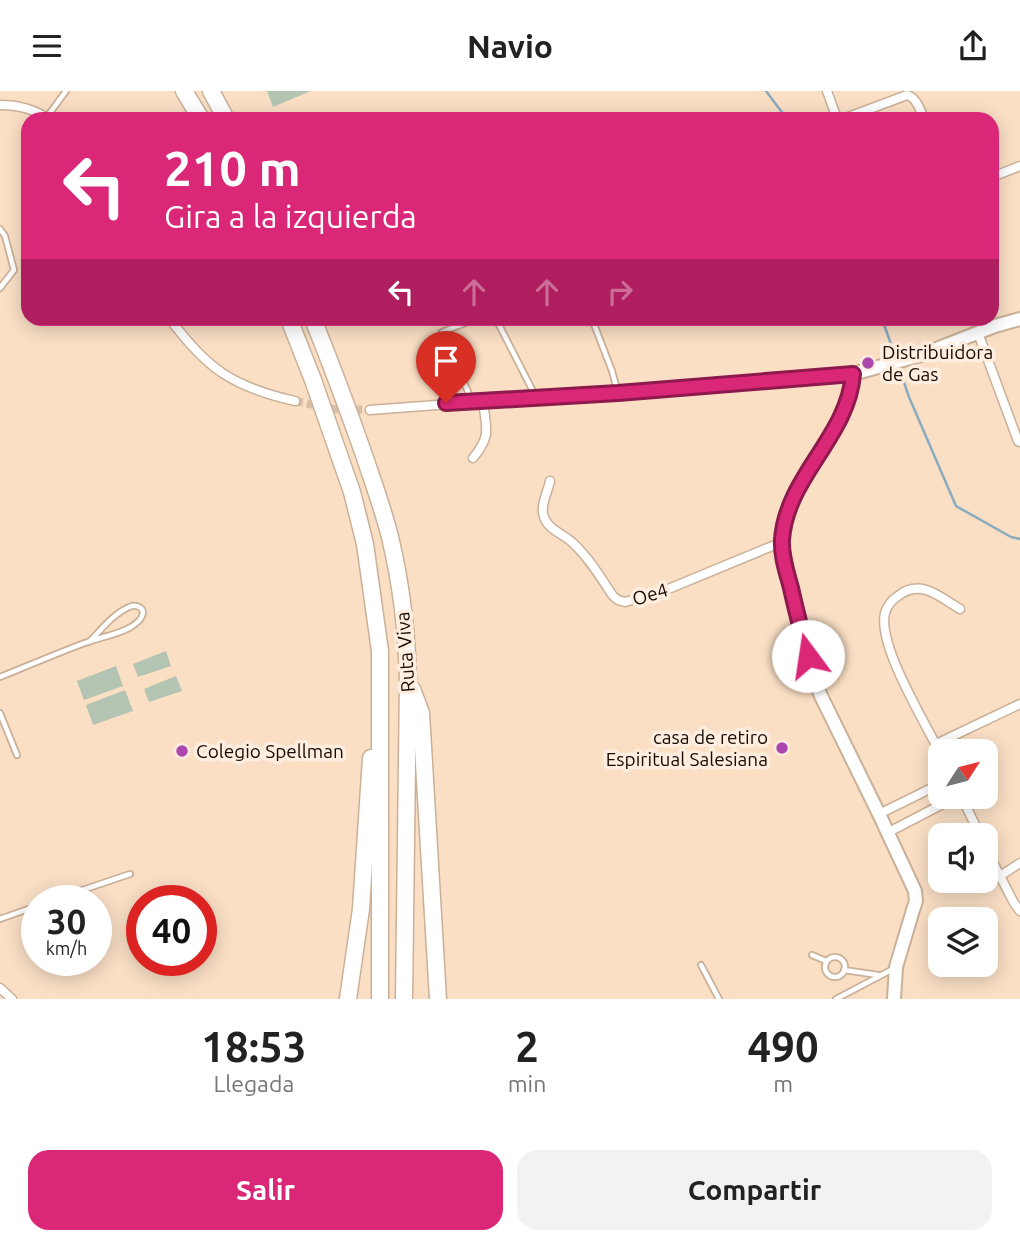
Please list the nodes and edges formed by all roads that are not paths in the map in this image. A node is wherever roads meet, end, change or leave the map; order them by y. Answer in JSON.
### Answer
{"nodes":[{"id":1,"x":66,"y":91,"type":"edge"},
{"id":2,"x":184,"y":91,"type":"edge"},
{"id":3,"x":211,"y":91,"type":"edge"},
{"id":4,"x":827,"y":91,"type":"edge"},
{"id":5,"x":0,"y":105,"type":"edge"},
{"id":6,"x":37,"y":112,"type":"edge"},
{"id":7,"x":52,"y":112,"type":"edge"},
{"id":8,"x":197,"y":112,"type":"edge"},
{"id":9,"x":222,"y":112,"type":"edge"},
{"id":10,"x":835,"y":112,"type":"edge"},
{"id":11,"x":862,"y":112,"type":"edge"},
{"id":12,"x":921,"y":112,"type":"edge"},
{"id":13,"x":1020,"y":166,"type":"edge"},
{"id":14,"x":999,"y":174,"type":"edge"},
{"id":15,"x":0,"y":229,"type":"edge"},
{"id":16,"x":0,"y":288,"type":"edge"},
{"id":17,"x":1020,"y":311,"type":"edge"},
{"id":18,"x":1020,"y":319,"type":"edge"},
{"id":19,"x":999,"y":324,"type":"edge"},
{"id":20,"x":999,"y":325,"type":"edge"},
{"id":21,"x":175,"y":326,"type":"edge"},
{"id":22,"x":292,"y":326,"type":"edge"},
{"id":23,"x":316,"y":326,"type":"edge"},
{"id":24,"x":459,"y":326,"type":"edge"},
{"id":25,"x":500,"y":326,"type":"edge"},
{"id":26,"x":595,"y":326,"type":"edge"},
{"id":27,"x":995,"y":326,"type":"edge"},
{"id":28,"x":978,"y":333,"type":"junction"},
{"id":29,"x":853,"y":374,"type":"junction"},
{"id":30,"x":618,"y":393,"type":"junction"},
{"id":31,"x":536,"y":397,"type":"junction"},
{"id":32,"x":295,"y":401,"type":"tunnel mouth"},
{"id":33,"x":472,"y":401,"type":"junction"},
{"id":34,"x":483,"y":401,"type":"junction"},
{"id":35,"x":370,"y":410,"type":"tunnel mouth"},
{"id":36,"x":1020,"y":442,"type":"edge"},
{"id":37,"x":473,"y":458,"type":"dead end"},
{"id":38,"x":550,"y":481,"type":"dead end"},
{"id":39,"x":782,"y":542,"type":"junction"},
{"id":40,"x":372,"y":596,"type":"junction"},
{"id":41,"x":960,"y":609,"type":"dead end"},
{"id":42,"x":89,"y":642,"type":"junction"},
{"id":43,"x":0,"y":677,"type":"edge"},
{"id":44,"x":408,"y":681,"type":"junction"},
{"id":45,"x":1020,"y":704,"type":"edge"},
{"id":46,"x":0,"y":713,"type":"edge"},
{"id":47,"x":933,"y":739,"type":"edge"},
{"id":48,"x":956,"y":739,"type":"edge"},
{"id":49,"x":17,"y":755,"type":"dead end"},
{"id":50,"x":928,"y":790,"type":"edge"},
{"id":51,"x":912,"y":798,"type":"junction"},
{"id":52,"x":932,"y":809,"type":"edge"},
{"id":53,"x":879,"y":814,"type":"junction"},
{"id":54,"x":920,"y":815,"type":"junction"},
{"id":55,"x":887,"y":833,"type":"junction"},
{"id":56,"x":1020,"y":863,"type":"edge"},
{"id":57,"x":998,"y":872,"type":"edge"},
{"id":58,"x":130,"y":874,"type":"dead end"},
{"id":59,"x":1000,"y":876,"type":"junction"},
{"id":60,"x":97,"y":885,"type":"edge"},
{"id":61,"x":1020,"y":911,"type":"edge"},
{"id":62,"x":21,"y":912,"type":"edge"},
{"id":63,"x":0,"y":919,"type":"edge"},
{"id":64,"x":812,"y":955,"type":"dead end"},
{"id":65,"x":354,"y":956,"type":"junction"},
{"id":66,"x":827,"y":961,"type":"junction"},
{"id":67,"x":701,"y":965,"type":"dead end"},
{"id":68,"x":896,"y":967,"type":"junction"},
{"id":69,"x":845,"y":969,"type":"junction"},
{"id":70,"x":879,"y":975,"type":"junction"},
{"id":71,"x":0,"y":988,"type":"edge"},
{"id":72,"x":12,"y":999,"type":"edge"},
{"id":73,"x":342,"y":999,"type":"edge"},
{"id":74,"x":348,"y":999,"type":"edge"},
{"id":75,"x":380,"y":999,"type":"edge"},
{"id":76,"x":404,"y":999,"type":"edge"},
{"id":77,"x":438,"y":999,"type":"edge"},
{"id":78,"x":719,"y":999,"type":"edge"},
{"id":79,"x":836,"y":999,"type":"edge"},
{"id":80,"x":894,"y":999,"type":"edge"}],
"edges":[{"from":1,"to":7,"type":"lane"},
{"from":2,"to":8,"type":"highway"},
{"from":3,"to":9,"type":"highway"},
{"from":4,"to":10,"type":"street"},
{"from":5,"to":6,"type":"street"},
{"from":11,"to":12,"type":"street"},
{"from":13,"to":14,"type":"street"},
{"from":15,"to":16,"type":"lane"},
{"from":17,"to":19,"type":"street"},
{"from":18,"to":20,"type":"street"},
{"from":21,"to":32,"type":"street"},
{"from":22,"to":40,"type":"highway","name":"Ruta Viva"},
{"from":23,"to":44,"type":"highway","name":"Ruta Viva"},
{"from":24,"to":33,"type":"lane"},
{"from":25,"to":31,"type":"lane"},
{"from":26,"to":30,"type":"lane"},
{"from":27,"to":28,"type":"street"},
{"from":28,"to":29,"type":"street"},
{"from":28,"to":36,"type":"street"},
{"from":29,"to":30,"type":"street"},
{"from":29,"to":39,"type":"street"},
{"from":30,"to":31,"type":"street"},
{"from":31,"to":34,"type":"street"},
{"from":33,"to":34,"type":"street"},
{"from":33,"to":35,"type":"street"},
{"from":34,"to":37,"type":"street"},
{"from":38,"to":39,"type":"street","name":"Oe4"},
{"from":39,"to":53,"type":"street"},
{"from":40,"to":65,"type":"highway"},
{"from":40,"to":75,"type":"highway","name":"Ruta Viva"},
{"from":41,"to":47,"type":"street"},
{"from":42,"to":42,"type":"lane"},
{"from":42,"to":43,"type":"lane"},
{"from":44,"to":76,"type":"highway","name":"Ruta Viva"},
{"from":44,"to":77,"type":"highway"},
{"from":45,"to":48,"type":"street"},
{"from":46,"to":49,"type":"lane"},
{"from":50,"to":51,"type":"street"},
{"from":51,"to":53,"type":"street"},
{"from":51,"to":54,"type":"street"},
{"from":52,"to":54,"type":"street"},
{"from":53,"to":55,"type":"street"},
{"from":54,"to":55,"type":"street"},
{"from":55,"to":68,"type":"street"},
{"from":56,"to":59,"type":"street"},
{"from":57,"to":59,"type":"street"},
{"from":58,"to":60,"type":"lane"},
{"from":59,"to":61,"type":"street"},
{"from":62,"to":63,"type":"lane"},
{"from":64,"to":66,"type":"lane"},
{"from":65,"to":73,"type":"highway"},
{"from":65,"to":74,"type":"highway"},
{"from":66,"to":69,"type":"lane"},
{"from":66,"to":69,"type":"lane"},
{"from":67,"to":78,"type":"lane"},
{"from":68,"to":70,"type":"lane"},
{"from":68,"to":80,"type":"street"},
{"from":69,"to":70,"type":"lane"},
{"from":70,"to":79,"type":"lane"},
{"from":71,"to":72,"type":"street"}]}
